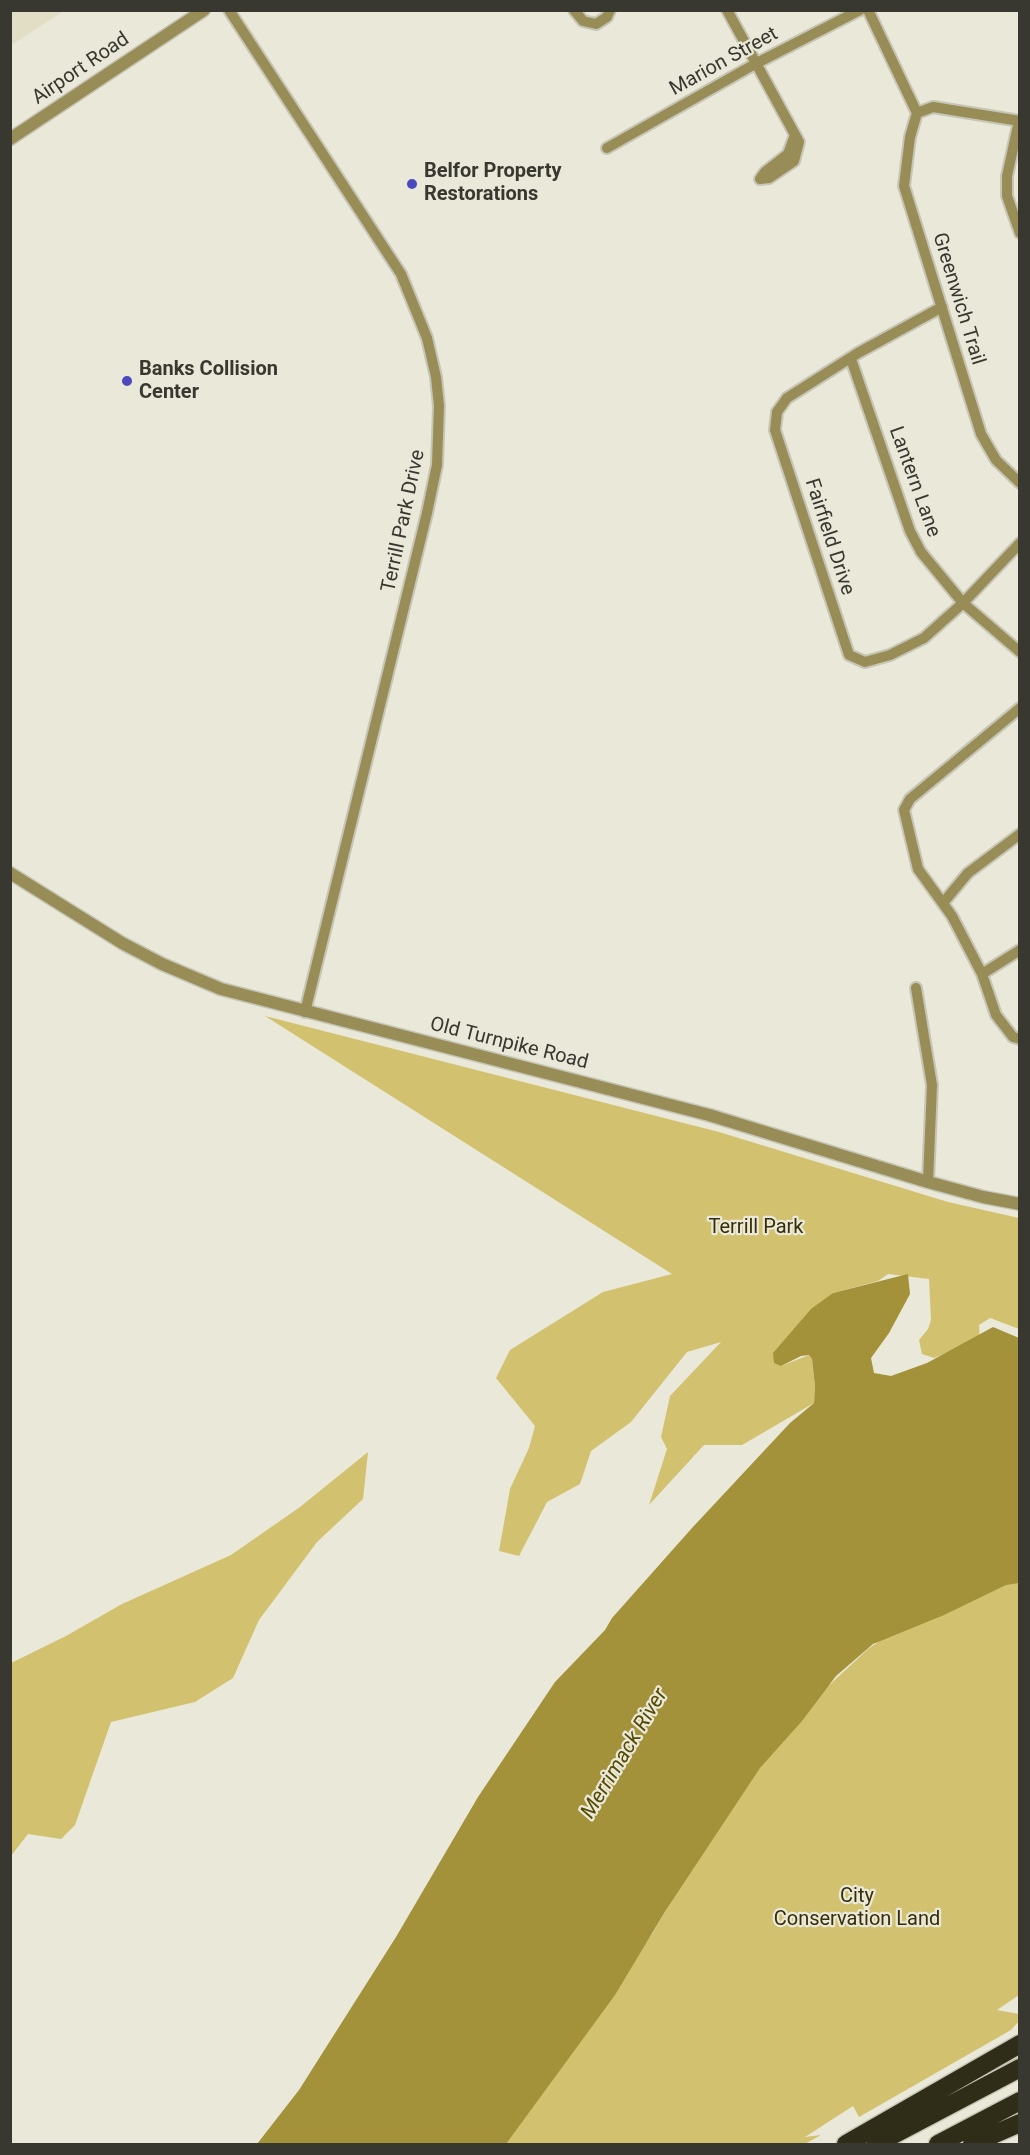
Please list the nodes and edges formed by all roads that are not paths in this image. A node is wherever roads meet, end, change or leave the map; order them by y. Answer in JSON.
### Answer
{"nodes":[{"id":1,"x":204,"y":10,"type":"edge"},
{"id":2,"x":229,"y":10,"type":"edge"},
{"id":3,"x":574,"y":10,"type":"edge"},
{"id":4,"x":610,"y":10,"type":"edge"},
{"id":5,"x":727,"y":10,"type":"edge"},
{"id":6,"x":860,"y":10,"type":"edge"},
{"id":7,"x":868,"y":10,"type":"edge"},
{"id":8,"x":754,"y":64,"type":"junction"},
{"id":9,"x":917,"y":113,"type":"junction"},
{"id":10,"x":1019,"y":121,"type":"edge"},
{"id":11,"x":795,"y":135,"type":"dead end"},
{"id":12,"x":10,"y":139,"type":"edge"},
{"id":13,"x":606,"y":148,"type":"dead end"},
{"id":14,"x":1020,"y":233,"type":"edge"},
{"id":15,"x":942,"y":307,"type":"junction"},
{"id":16,"x":852,"y":359,"type":"junction"},
{"id":17,"x":1020,"y":483,"type":"edge"},
{"id":18,"x":1020,"y":543,"type":"edge"},
{"id":19,"x":963,"y":603,"type":"junction"},
{"id":20,"x":1020,"y":652,"type":"edge"},
{"id":21,"x":1020,"y":708,"type":"edge"},
{"id":22,"x":1020,"y":834,"type":"edge"},
{"id":23,"x":10,"y":873,"type":"edge"},
{"id":24,"x":943,"y":903,"type":"junction"},
{"id":25,"x":1020,"y":950,"type":"edge"},
{"id":26,"x":982,"y":974,"type":"junction"},
{"id":27,"x":916,"y":988,"type":"dead end"},
{"id":28,"x":305,"y":1012,"type":"junction"},
{"id":29,"x":1020,"y":1039,"type":"edge"},
{"id":30,"x":928,"y":1182,"type":"junction"},
{"id":31,"x":1020,"y":1204,"type":"edge"},
{"id":32,"x":1020,"y":2044,"type":"edge"},
{"id":33,"x":1020,"y":2068,"type":"edge"},
{"id":34,"x":1020,"y":2101,"type":"edge"},
{"id":35,"x":1020,"y":2123,"type":"edge"},
{"id":36,"x":846,"y":2145,"type":"edge"},
{"id":37,"x":876,"y":2145,"type":"edge"},
{"id":38,"x":938,"y":2145,"type":"edge"},
{"id":39,"x":972,"y":2145,"type":"edge"}],
"edges":[{"from":1,"to":12,"type":"street","name":"Airport Road"},
{"from":2,"to":28,"type":"street","name":"Terrill Park Drive"},
{"from":3,"to":4,"type":"street"},
{"from":5,"to":8,"type":"street"},
{"from":6,"to":8,"type":"street","name":"Marion Street"},
{"from":7,"to":9,"type":"street"},
{"from":8,"to":11,"type":"street"},
{"from":8,"to":13,"type":"street","name":"Marion Street"},
{"from":9,"to":10,"type":"street"},
{"from":9,"to":15,"type":"street","name":"Greenwich Trail"},
{"from":10,"to":14,"type":"street"},
{"from":15,"to":16,"type":"street","name":"Fairfield Drive"},
{"from":15,"to":17,"type":"street","name":"Greenwich Trail"},
{"from":16,"to":19,"type":"street","name":"Lantern Lane"},
{"from":16,"to":19,"type":"street","name":"Fairfield Drive"},
{"from":18,"to":19,"type":"street","name":"Fairfield Drive"},
{"from":19,"to":20,"type":"street","name":"Lantern Lane"},
{"from":21,"to":24,"type":"street"},
{"from":22,"to":24,"type":"street"},
{"from":23,"to":28,"type":"street","name":"Old Turnpike Road"},
{"from":24,"to":26,"type":"street"},
{"from":25,"to":26,"type":"street"},
{"from":26,"to":29,"type":"street"},
{"from":27,"to":30,"type":"street"},
{"from":28,"to":30,"type":"street","name":"Old Turnpike Road"},
{"from":30,"to":31,"type":"street","name":"Old Turnpike Road"},
{"from":32,"to":36,"type":"highway"},
{"from":33,"to":37,"type":"highway"},
{"from":34,"to":38,"type":"highway"},
{"from":35,"to":39,"type":"highway"}]}
